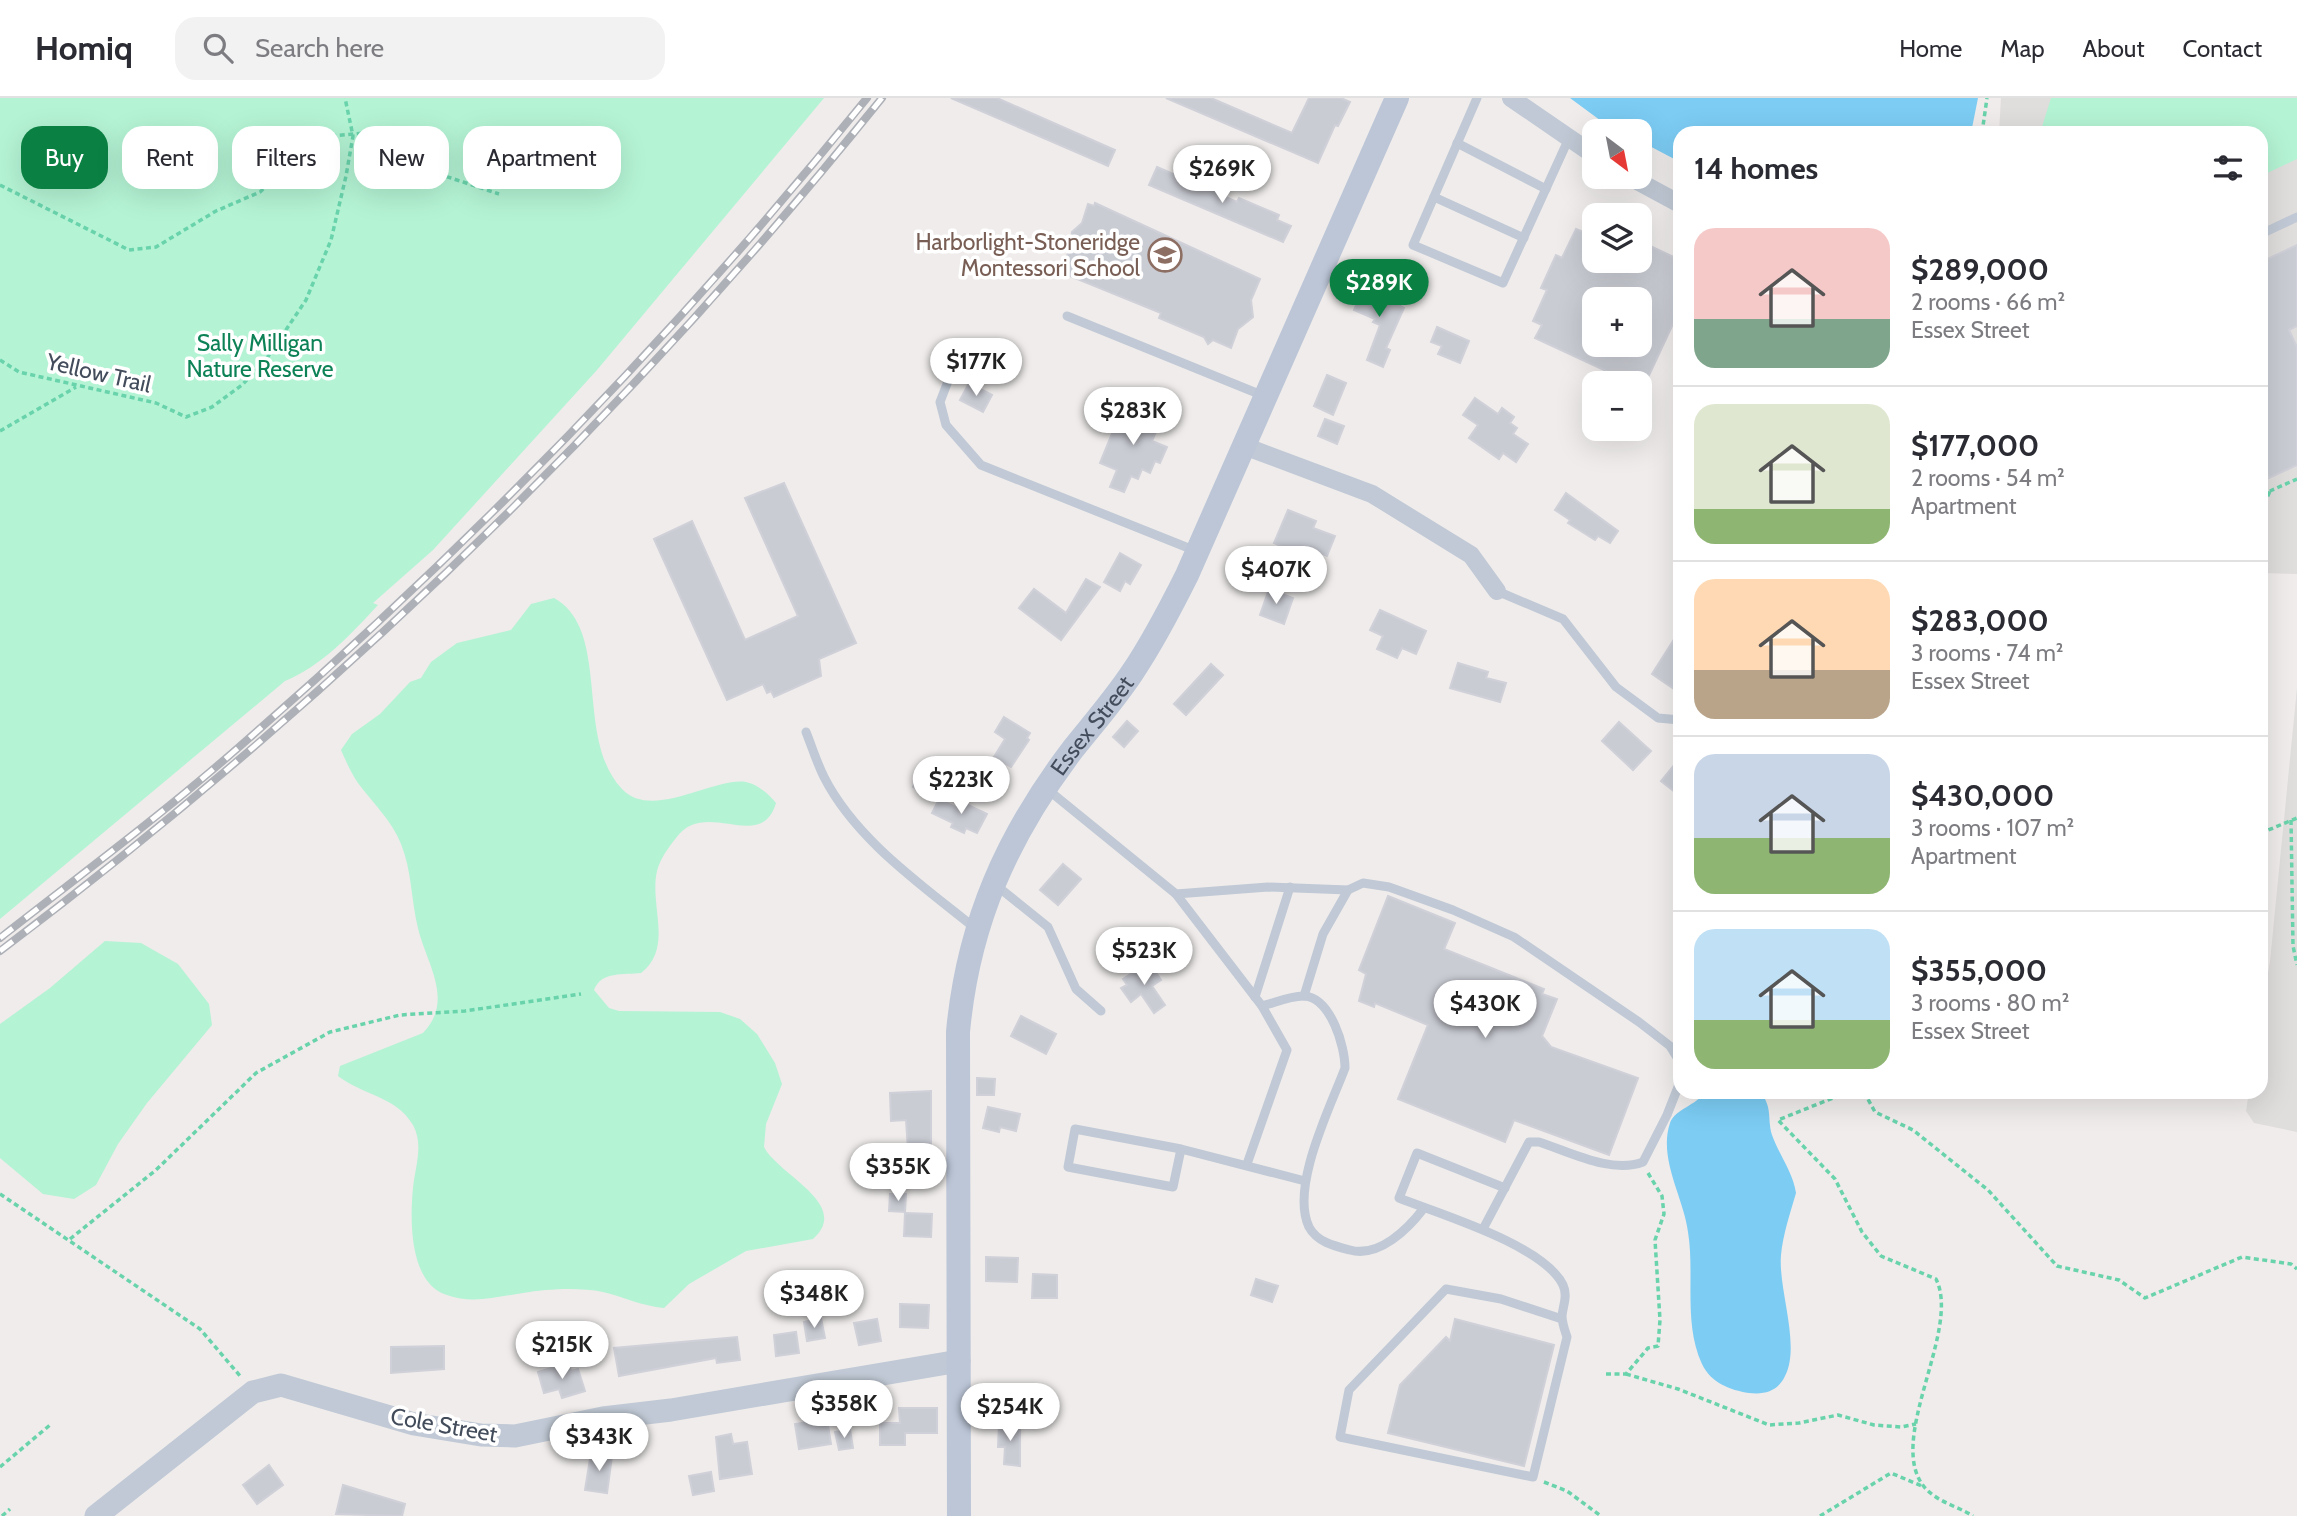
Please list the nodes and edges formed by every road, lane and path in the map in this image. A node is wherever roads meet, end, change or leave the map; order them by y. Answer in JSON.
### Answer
{"nodes":[{"id":1,"x":345,"y":98,"type":"edge"},
{"id":2,"x":1396,"y":98,"type":"edge"},
{"id":3,"x":1477,"y":98,"type":"edge"},
{"id":4,"x":1511,"y":98,"type":"edge"},
{"id":5,"x":1987,"y":98,"type":"edge"},
{"id":6,"x":1983,"y":126,"type":"edge"},
{"id":7,"x":353,"y":136,"type":"junction"},
{"id":8,"x":1569,"y":138,"type":"junction"},
{"id":9,"x":1457,"y":144,"type":"junction"},
{"id":10,"x":1582,"y":147,"type":"edge"},
{"id":11,"x":0,"y":185,"type":"edge"},
{"id":12,"x":1546,"y":189,"type":"junction"},
{"id":13,"x":1652,"y":189,"type":"edge"},
{"id":14,"x":499,"y":194,"type":"dead end"},
{"id":15,"x":1434,"y":197,"type":"junction"},
{"id":16,"x":1673,"y":200,"type":"edge"},
{"id":17,"x":2297,"y":217,"type":"edge"},
{"id":18,"x":2268,"y":231,"type":"edge"},
{"id":19,"x":1524,"y":238,"type":"junction"},
{"id":20,"x":1068,"y":316,"type":"dead end"},
{"id":21,"x":0,"y":360,"type":"edge"},
{"id":22,"x":950,"y":376,"type":"dead end"},
{"id":23,"x":76,"y":387,"type":"junction"},
{"id":24,"x":1265,"y":397,"type":"junction"},
{"id":25,"x":0,"y":431,"type":"edge"},
{"id":26,"x":1244,"y":446,"type":"junction"},
{"id":27,"x":2297,"y":479,"type":"edge"},
{"id":28,"x":2270,"y":491,"type":"joint"},
{"id":29,"x":2268,"y":496,"type":"edge"},
{"id":30,"x":1197,"y":552,"type":"junction"},
{"id":31,"x":1497,"y":590,"type":"joint"},
{"id":32,"x":1673,"y":719,"type":"edge"},
{"id":33,"x":806,"y":732,"type":"dead end"},
{"id":34,"x":1045,"y":788,"type":"junction"},
{"id":35,"x":2297,"y":818,"type":"edge"},
{"id":36,"x":2291,"y":820,"type":"junction"},
{"id":37,"x":2268,"y":830,"type":"edge"},
{"id":38,"x":993,"y":883,"type":"junction"},
{"id":39,"x":1290,"y":887,"type":"junction"},
{"id":40,"x":1348,"y":890,"type":"junction"},
{"id":41,"x":1175,"y":894,"type":"junction"},
{"id":42,"x":976,"y":929,"type":"junction"},
{"id":43,"x":2297,"y":965,"type":"edge"},
{"id":44,"x":581,"y":994,"type":"dead end"},
{"id":45,"x":1304,"y":996,"type":"junction"},
{"id":46,"x":1255,"y":997,"type":"junction"},
{"id":47,"x":1262,"y":1006,"type":"junction"},
{"id":48,"x":1101,"y":1011,"type":"dead end"},
{"id":49,"x":1673,"y":1051,"type":"edge"},
{"id":50,"x":1673,"y":1099,"type":"edge"},
{"id":51,"x":1830,"y":1099,"type":"edge"},
{"id":52,"x":1868,"y":1099,"type":"edge"},
{"id":53,"x":1181,"y":1149,"type":"junction"},
{"id":54,"x":1643,"y":1162,"type":"junction"},
{"id":55,"x":1247,"y":1164,"type":"junction"},
{"id":56,"x":1305,"y":1181,"type":"junction"},
{"id":57,"x":1504,"y":1188,"type":"junction"},
{"id":58,"x":0,"y":1194,"type":"edge"},
{"id":59,"x":1424,"y":1208,"type":"junction"},
{"id":60,"x":1483,"y":1229,"type":"junction"},
{"id":61,"x":70,"y":1239,"type":"junction"},
{"id":62,"x":2297,"y":1269,"type":"edge"},
{"id":63,"x":1562,"y":1319,"type":"junction"},
{"id":64,"x":959,"y":1361,"type":"junction"},
{"id":65,"x":1606,"y":1374,"type":"dead end"},
{"id":66,"x":1626,"y":1374,"type":"junction"},
{"id":67,"x":253,"y":1392,"type":"junction"},
{"id":68,"x":1917,"y":1424,"type":"junction"},
{"id":69,"x":50,"y":1425,"type":"dead end"},
{"id":70,"x":0,"y":1467,"type":"edge"},
{"id":71,"x":1533,"y":1478,"type":"junction"},
{"id":72,"x":1924,"y":1487,"type":"junction"},
{"id":73,"x":10,"y":1509,"type":"dead end"},
{"id":74,"x":2,"y":1516,"type":"edge"},
{"id":75,"x":96,"y":1516,"type":"edge"},
{"id":76,"x":959,"y":1516,"type":"edge"},
{"id":77,"x":1601,"y":1516,"type":"edge"},
{"id":78,"x":1820,"y":1516,"type":"edge"},
{"id":79,"x":1973,"y":1516,"type":"edge"}],
"edges":[{"from":1,"to":7,"type":"path","name":"Yellow Trail"},
{"from":2,"to":24,"type":"main road","name":"Essex Street"},
{"from":3,"to":9,"type":"lane"},
{"from":4,"to":8,"type":"street"},
{"from":5,"to":6,"type":"path"},
{"from":7,"to":11,"type":"path"},
{"from":7,"to":14,"type":"path"},
{"from":7,"to":23,"type":"path","name":"Yellow Trail"},
{"from":8,"to":10,"type":"street"},
{"from":8,"to":12,"type":"lane"},
{"from":9,"to":12,"type":"lane"},
{"from":9,"to":15,"type":"lane"},
{"from":12,"to":19,"type":"lane"},
{"from":13,"to":16,"type":"street"},
{"from":15,"to":19,"type":"lane"},
{"from":15,"to":19,"type":"lane"},
{"from":17,"to":18,"type":"lane"},
{"from":20,"to":24,"type":"lane"},
{"from":21,"to":23,"type":"path","name":"Yellow Trail"},
{"from":22,"to":30,"type":"lane"},
{"from":23,"to":25,"type":"path"},
{"from":24,"to":26,"type":"main road","name":"Essex Street"},
{"from":26,"to":30,"type":"main road","name":"Essex Street"},
{"from":26,"to":31,"type":"street"},
{"from":27,"to":28,"type":"path"},
{"from":28,"to":29,"type":"path"},
{"from":30,"to":34,"type":"main road","name":"Essex Street"},
{"from":31,"to":32,"type":"lane"},
{"from":33,"to":42,"type":"lane"},
{"from":34,"to":38,"type":"main road","name":"Essex Street"},
{"from":34,"to":41,"type":"lane"},
{"from":35,"to":36,"type":"path"},
{"from":36,"to":37,"type":"path"},
{"from":36,"to":43,"type":"path"},
{"from":38,"to":42,"type":"main road","name":"Essex Street"},
{"from":38,"to":48,"type":"lane"},
{"from":39,"to":40,"type":"lane"},
{"from":39,"to":41,"type":"lane"},
{"from":39,"to":46,"type":"lane"},
{"from":40,"to":45,"type":"lane"},
{"from":40,"to":49,"type":"lane"},
{"from":41,"to":46,"type":"lane"},
{"from":42,"to":64,"type":"main road","name":"Essex Street"},
{"from":44,"to":61,"type":"path"},
{"from":45,"to":47,"type":"lane"},
{"from":45,"to":56,"type":"lane"},
{"from":46,"to":47,"type":"lane"},
{"from":47,"to":55,"type":"lane"},
{"from":50,"to":54,"type":"lane"},
{"from":51,"to":68,"type":"path"},
{"from":52,"to":62,"type":"path"},
{"from":53,"to":53,"type":"lane"},
{"from":53,"to":55,"type":"lane"},
{"from":54,"to":57,"type":"lane"},
{"from":54,"to":66,"type":"path"},
{"from":55,"to":56,"type":"lane"},
{"from":56,"to":59,"type":"lane"},
{"from":57,"to":59,"type":"lane"},
{"from":57,"to":60,"type":"lane"},
{"from":58,"to":61,"type":"path"},
{"from":59,"to":60,"type":"lane"},
{"from":60,"to":63,"type":"lane"},
{"from":61,"to":67,"type":"path"},
{"from":63,"to":71,"type":"lane"},
{"from":63,"to":71,"type":"lane"},
{"from":64,"to":67,"type":"street","name":"Cole Street"},
{"from":64,"to":76,"type":"main road","name":"Essex Street"},
{"from":65,"to":66,"type":"path"},
{"from":66,"to":68,"type":"path"},
{"from":67,"to":75,"type":"street","name":"Cole Street"},
{"from":68,"to":72,"type":"path"},
{"from":69,"to":70,"type":"path"},
{"from":71,"to":77,"type":"path"},
{"from":72,"to":78,"type":"path"},
{"from":72,"to":79,"type":"path"},
{"from":73,"to":74,"type":"path"}]}
